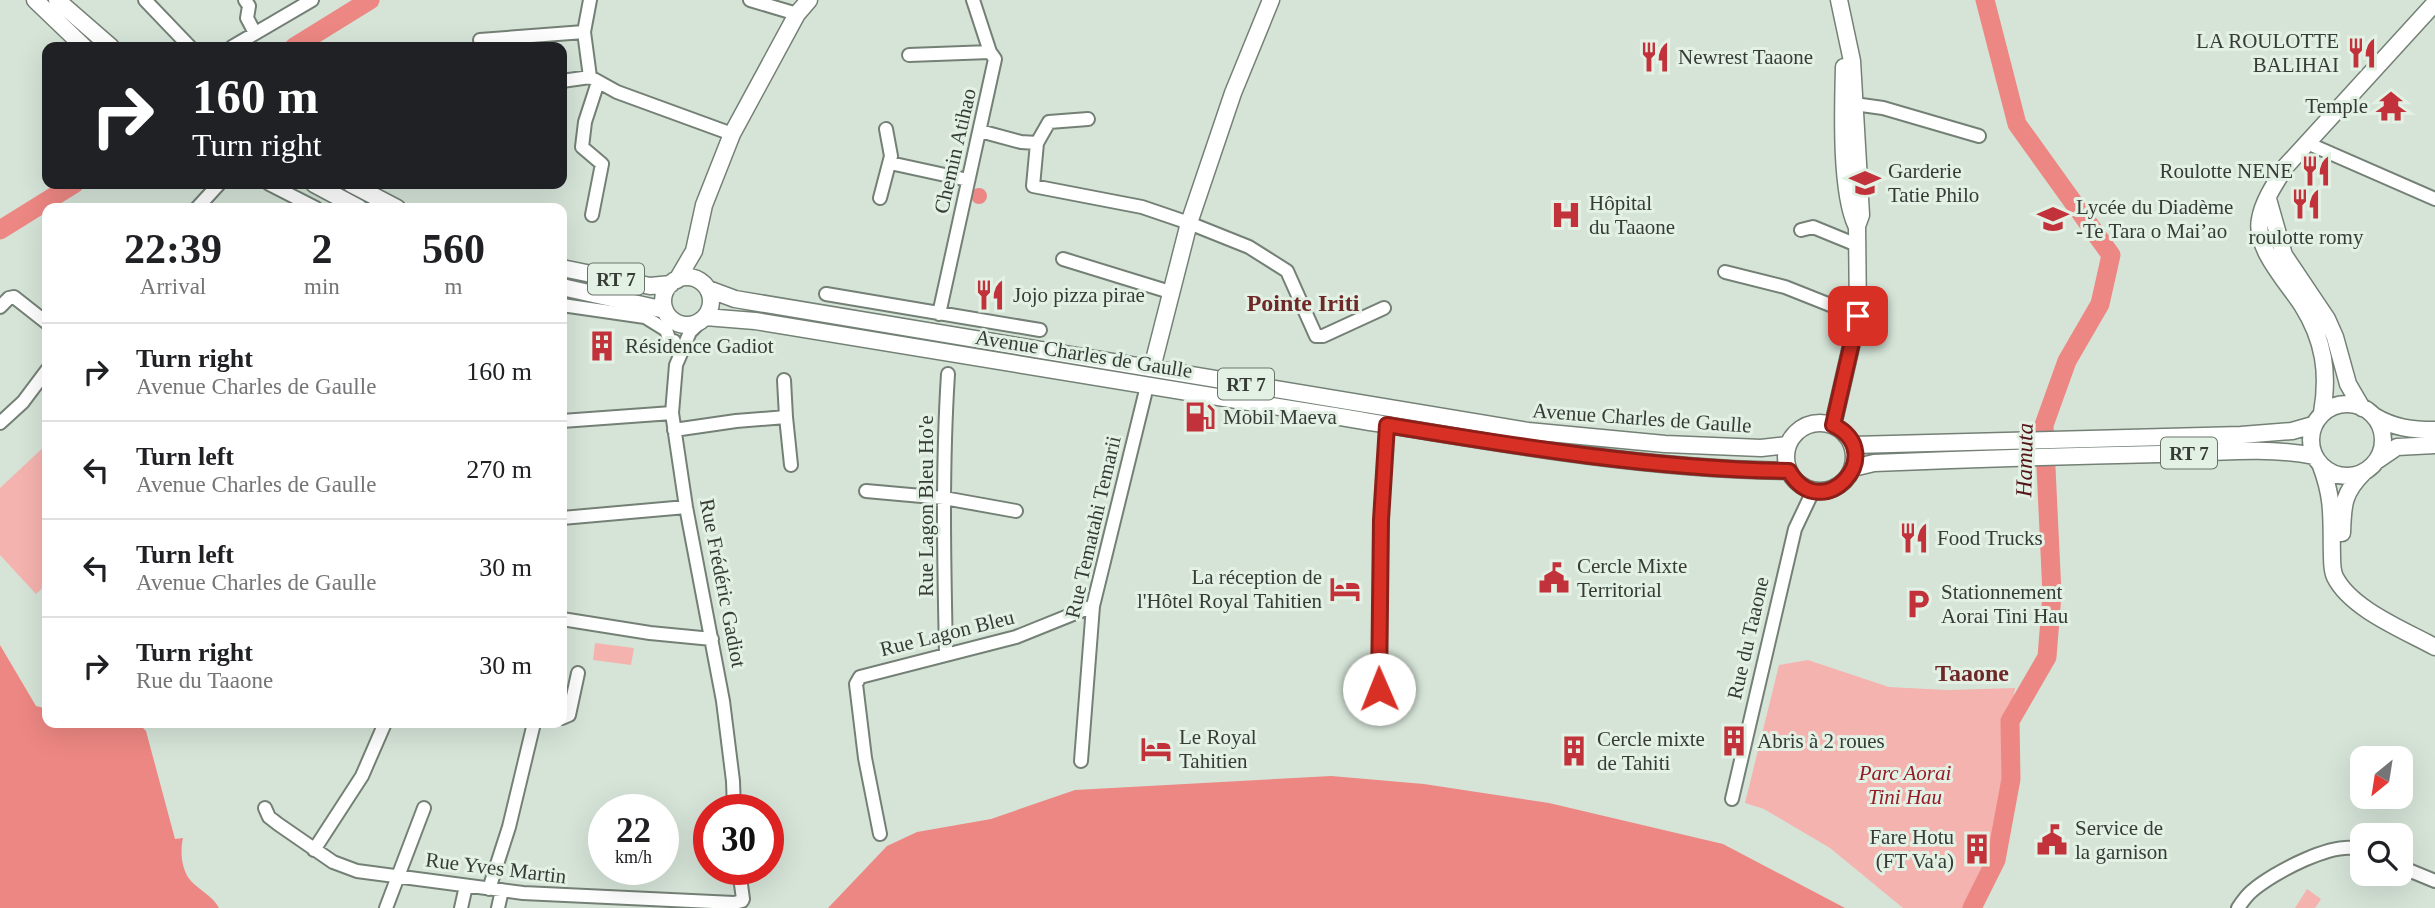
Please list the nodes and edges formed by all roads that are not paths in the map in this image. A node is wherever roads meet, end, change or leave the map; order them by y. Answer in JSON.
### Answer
{"nodes":[{"id":1,"x":35,"y":0,"type":"edge"},
{"id":2,"x":57,"y":0,"type":"edge"},
{"id":3,"x":145,"y":0,"type":"edge"},
{"id":4,"x":245,"y":0,"type":"edge"},
{"id":5,"x":312,"y":0,"type":"edge"},
{"id":6,"x":590,"y":0,"type":"edge"},
{"id":7,"x":750,"y":0,"type":"edge"},
{"id":8,"x":808,"y":0,"type":"edge"},
{"id":9,"x":972,"y":0,"type":"edge"},
{"id":10,"x":1271,"y":0,"type":"edge"},
{"id":11,"x":1839,"y":0,"type":"edge"},
{"id":12,"x":2435,"y":3,"type":"edge"},
{"id":13,"x":797,"y":14,"type":"junction"},
{"id":14,"x":255,"y":33,"type":"junction"},
{"id":15,"x":584,"y":33,"type":"junction"},
{"id":16,"x":480,"y":40,"type":"dead end"},
{"id":17,"x":79,"y":42,"type":"edge"},
{"id":18,"x":105,"y":42,"type":"edge"},
{"id":19,"x":185,"y":42,"type":"edge"},
{"id":20,"x":240,"y":42,"type":"edge"},
{"id":21,"x":990,"y":52,"type":"junction"},
{"id":22,"x":909,"y":55,"type":"dead end"},
{"id":23,"x":594,"y":79,"type":"junction"},
{"id":24,"x":567,"y":81,"type":"edge"},
{"id":25,"x":1849,"y":103,"type":"junction"},
{"id":26,"x":1088,"y":119,"type":"dead end"},
{"id":27,"x":886,"y":129,"type":"dead end"},
{"id":28,"x":980,"y":131,"type":"junction"},
{"id":29,"x":732,"y":134,"type":"junction"},
{"id":30,"x":1979,"y":136,"type":"dead end"},
{"id":31,"x":1037,"y":143,"type":"junction"},
{"id":32,"x":2307,"y":143,"type":"junction"},
{"id":33,"x":890,"y":163,"type":"junction"},
{"id":34,"x":968,"y":180,"type":"junction"},
{"id":35,"x":214,"y":189,"type":"edge"},
{"id":36,"x":279,"y":189,"type":"edge"},
{"id":37,"x":323,"y":189,"type":"edge"},
{"id":38,"x":361,"y":189,"type":"edge"},
{"id":39,"x":880,"y":198,"type":"dead end"},
{"id":40,"x":2435,"y":199,"type":"edge"},
{"id":41,"x":2267,"y":200,"type":"junction"},
{"id":42,"x":202,"y":203,"type":"edge"},
{"id":43,"x":306,"y":203,"type":"edge"},
{"id":44,"x":350,"y":203,"type":"edge"},
{"id":45,"x":387,"y":203,"type":"edge"},
{"id":46,"x":593,"y":215,"type":"dead end"},
{"id":47,"x":1189,"y":223,"type":"junction"},
{"id":48,"x":1801,"y":230,"type":"dead end"},
{"id":49,"x":1857,"y":245,"type":"junction"},
{"id":50,"x":694,"y":251,"type":"junction"},
{"id":51,"x":1063,"y":259,"type":"dead end"},
{"id":52,"x":567,"y":269,"type":"edge"},
{"id":53,"x":1725,"y":272,"type":"dead end"},
{"id":54,"x":674,"y":282,"type":"junction"},
{"id":55,"x":705,"y":286,"type":"junction"},
{"id":56,"x":567,"y":288,"type":"edge"},
{"id":57,"x":1170,"y":292,"type":"junction"},
{"id":58,"x":826,"y":294,"type":"dead end"},
{"id":59,"x":567,"y":306,"type":"edge"},
{"id":60,"x":0,"y":307,"type":"edge"},
{"id":61,"x":1384,"y":308,"type":"dead end"},
{"id":62,"x":667,"y":313,"type":"junction"},
{"id":63,"x":939,"y":314,"type":"junction"},
{"id":64,"x":1858,"y":316,"type":"junction"},
{"id":65,"x":42,"y":319,"type":"edge"},
{"id":66,"x":703,"y":319,"type":"junction"},
{"id":67,"x":1040,"y":330,"type":"dead end"},
{"id":68,"x":674,"y":341,"type":"junction"},
{"id":69,"x":676,"y":365,"type":"junction"},
{"id":70,"x":1152,"y":368,"type":"junction"},
{"id":71,"x":948,"y":374,"type":"dead end"},
{"id":72,"x":42,"y":377,"type":"edge"},
{"id":73,"x":784,"y":380,"type":"dead end"},
{"id":74,"x":1147,"y":386,"type":"junction"},
{"id":75,"x":2367,"y":411,"type":"junction"},
{"id":76,"x":671,"y":413,"type":"junction"},
{"id":77,"x":786,"y":417,"type":"junction"},
{"id":78,"x":2318,"y":419,"type":"junction"},
{"id":79,"x":567,"y":421,"type":"edge"},
{"id":80,"x":0,"y":423,"type":"edge"},
{"id":81,"x":1387,"y":425,"type":"junction"},
{"id":82,"x":1833,"y":425,"type":"junction"},
{"id":83,"x":674,"y":430,"type":"junction"},
{"id":84,"x":2435,"y":430,"type":"edge"},
{"id":85,"x":1788,"y":445,"type":"junction"},
{"id":86,"x":1853,"y":445,"type":"junction"},
{"id":87,"x":2435,"y":445,"type":"edge"},
{"id":88,"x":2063,"y":448,"type":"junction"},
{"id":89,"x":2037,"y":449,"type":"junction"},
{"id":90,"x":2318,"y":461,"type":"junction"},
{"id":91,"x":791,"y":465,"type":"dead end"},
{"id":92,"x":1853,"y":468,"type":"junction"},
{"id":93,"x":2368,"y":469,"type":"junction"},
{"id":94,"x":1789,"y":471,"type":"junction"},
{"id":95,"x":866,"y":491,"type":"dead end"},
{"id":96,"x":1813,"y":491,"type":"junction"},
{"id":97,"x":944,"y":498,"type":"junction"},
{"id":98,"x":686,"y":507,"type":"junction"},
{"id":99,"x":1016,"y":511,"type":"dead end"},
{"id":100,"x":567,"y":518,"type":"edge"},
{"id":101,"x":2343,"y":588,"type":"junction"},
{"id":102,"x":1093,"y":606,"type":"junction"},
{"id":103,"x":567,"y":620,"type":"edge"},
{"id":104,"x":712,"y":639,"type":"junction"},
{"id":105,"x":2435,"y":648,"type":"edge"},
{"id":106,"x":946,"y":654,"type":"junction"},
{"id":107,"x":578,"y":673,"type":"dead end"},
{"id":108,"x":1403,"y":694,"type":"dead end"},
{"id":109,"x":567,"y":716,"type":"edge"},
{"id":110,"x":383,"y":728,"type":"edge"},
{"id":111,"x":533,"y":728,"type":"edge"},
{"id":112,"x":1081,"y":761,"type":"dead end"},
{"id":113,"x":732,"y":794,"type":"edge"},
{"id":114,"x":1731,"y":799,"type":"dead end"},
{"id":115,"x":424,"y":807,"type":"dead end"},
{"id":116,"x":265,"y":808,"type":"dead end"},
{"id":117,"x":880,"y":834,"type":"dead end"},
{"id":118,"x":2350,"y":847,"type":"edge"},
{"id":119,"x":314,"y":850,"type":"junction"},
{"id":120,"x":2413,"y":872,"type":"edge"},
{"id":121,"x":399,"y":876,"type":"junction"},
{"id":122,"x":2435,"y":881,"type":"edge"},
{"id":123,"x":741,"y":885,"type":"edge"},
{"id":124,"x":466,"y":886,"type":"junction"},
{"id":125,"x":496,"y":890,"type":"junction"},
{"id":126,"x":386,"y":908,"type":"edge"},
{"id":127,"x":460,"y":908,"type":"edge"},
{"id":128,"x":498,"y":908,"type":"edge"},
{"id":129,"x":2238,"y":908,"type":"edge"}],
"edges":[{"from":1,"to":17,"type":"main road"},
{"from":2,"to":18,"type":"main road"},
{"from":3,"to":19,"type":"street"},
{"from":4,"to":14,"type":"street"},
{"from":5,"to":14,"type":"street"},
{"from":6,"to":15,"type":"street"},
{"from":7,"to":13,"type":"street"},
{"from":8,"to":13,"type":"main road"},
{"from":9,"to":21,"type":"street","name":"Chemin Atihao"},
{"from":10,"to":47,"type":"main road"},
{"from":11,"to":25,"type":"main road"},
{"from":12,"to":32,"type":"main road"},
{"from":13,"to":29,"type":"main road"},
{"from":14,"to":20,"type":"street"},
{"from":15,"to":16,"type":"street"},
{"from":15,"to":23,"type":"street"},
{"from":21,"to":22,"type":"street"},
{"from":21,"to":28,"type":"street","name":"Chemin Atihao"},
{"from":23,"to":24,"type":"street"},
{"from":23,"to":29,"type":"street"},
{"from":23,"to":46,"type":"street"},
{"from":25,"to":30,"type":"street"},
{"from":25,"to":49,"type":"main road"},
{"from":26,"to":31,"type":"street"},
{"from":27,"to":33,"type":"street"},
{"from":28,"to":31,"type":"street"},
{"from":28,"to":34,"type":"street","name":"Chemin Atihao"},
{"from":29,"to":50,"type":"main road"},
{"from":31,"to":47,"type":"street"},
{"from":32,"to":40,"type":"street"},
{"from":32,"to":41,"type":"main road"},
{"from":33,"to":34,"type":"street"},
{"from":33,"to":39,"type":"street"},
{"from":34,"to":63,"type":"street","name":"Chemin Atihao"},
{"from":35,"to":42,"type":"street"},
{"from":36,"to":43,"type":"street"},
{"from":37,"to":44,"type":"main road"},
{"from":38,"to":45,"type":"main road"},
{"from":41,"to":75,"type":"main road"},
{"from":41,"to":78,"type":"main road"},
{"from":47,"to":57,"type":"main road"},
{"from":47,"to":61,"type":"street"},
{"from":48,"to":49,"type":"street"},
{"from":49,"to":64,"type":"main road"},
{"from":50,"to":54,"type":"main road"},
{"from":50,"to":55,"type":"main road"},
{"from":51,"to":57,"type":"street"},
{"from":52,"to":54,"type":"main road","number":"RT 7"},
{"from":53,"to":64,"type":"street"},
{"from":54,"to":55,"type":"main road","number":"RT 7"},
{"from":54,"to":62,"type":"main road","number":"RT 7"},
{"from":55,"to":66,"type":"main road"},
{"from":55,"to":70,"type":"main road","name":"Avenue Charles de Gaulle","number":"RT 7"},
{"from":56,"to":62,"type":"main road","number":"RT 7"},
{"from":57,"to":70,"type":"main road"},
{"from":58,"to":63,"type":"street"},
{"from":59,"to":68,"type":"street"},
{"from":60,"to":65,"type":"street"},
{"from":62,"to":66,"type":"main road","number":"RT 7"},
{"from":62,"to":68,"type":"street","name":"Rue Frédéric Gadiot"},
{"from":63,"to":67,"type":"street"},
{"from":64,"to":82,"type":"main road"},
{"from":66,"to":69,"type":"street","name":"Rue Frédéric Gadiot"},
{"from":66,"to":74,"type":"main road","name":"Avenue Charles de Gaulle","number":"RT 7"},
{"from":68,"to":69,"type":"street","name":"Rue Frédéric Gadiot"},
{"from":69,"to":76,"type":"street","name":"Rue Frédéric Gadiot"},
{"from":70,"to":85,"type":"main road","name":"Avenue Charles de Gaulle","number":"RT 7"},
{"from":71,"to":97,"type":"street","name":"Rue Lagon Bleu Ho'e"},
{"from":72,"to":80,"type":"street"},
{"from":73,"to":77,"type":"street"},
{"from":74,"to":81,"type":"main road","name":"Avenue Charles de Gaulle","number":"RT 7"},
{"from":74,"to":102,"type":"street","name":"Rue Tematahi Temarii"},
{"from":75,"to":78,"type":"main road","number":"RT 7"},
{"from":75,"to":84,"type":"main road","number":"RT 7"},
{"from":75,"to":93,"type":"main road"},
{"from":76,"to":79,"type":"street"},
{"from":76,"to":83,"type":"street","name":"Rue Frédéric Gadiot"},
{"from":77,"to":83,"type":"street"},
{"from":77,"to":91,"type":"street"},
{"from":78,"to":88,"type":"main road","number":"RT 7"},
{"from":78,"to":90,"type":"main road"},
{"from":81,"to":94,"type":"main road","name":"Avenue Charles de Gaulle","number":"RT 7"},
{"from":81,"to":108,"type":"street"},
{"from":82,"to":85,"type":"main road"},
{"from":82,"to":86,"type":"main road"},
{"from":83,"to":98,"type":"street","name":"Rue Frédéric Gadiot"},
{"from":85,"to":94,"type":"main road"},
{"from":86,"to":89,"type":"main road","number":"RT 7"},
{"from":86,"to":92,"type":"main road"},
{"from":87,"to":93,"type":"main road"},
{"from":88,"to":89,"type":"main road","number":"RT 7"},
{"from":88,"to":90,"type":"main road","number":"RT 7"},
{"from":89,"to":92,"type":"main road","number":"RT 7"},
{"from":90,"to":93,"type":"main road","number":"RT 7"},
{"from":90,"to":101,"type":"main road"},
{"from":92,"to":96,"type":"main road"},
{"from":93,"to":101,"type":"main road"},
{"from":94,"to":96,"type":"main road"},
{"from":95,"to":97,"type":"street"},
{"from":96,"to":114,"type":"street","name":"Rue du Taaone"},
{"from":97,"to":99,"type":"street"},
{"from":97,"to":106,"type":"street","name":"Rue Lagon Bleu Ho'e"},
{"from":98,"to":100,"type":"street"},
{"from":98,"to":104,"type":"street","name":"Rue Frédéric Gadiot"},
{"from":101,"to":105,"type":"main road"},
{"from":102,"to":106,"type":"street","name":"Rue Lagon Bleu"},
{"from":102,"to":112,"type":"street","name":"Rue Tematahi Temarii"},
{"from":103,"to":104,"type":"street"},
{"from":104,"to":113,"type":"street","name":"Rue Frédéric Gadiot"},
{"from":106,"to":117,"type":"street","name":"Rue Lagon Bleu"},
{"from":107,"to":109,"type":"street"},
{"from":110,"to":119,"type":"street"},
{"from":111,"to":125,"type":"street"},
{"from":115,"to":121,"type":"street"},
{"from":116,"to":119,"type":"street","name":"Rue Yves Martin"},
{"from":118,"to":129,"type":"street"},
{"from":119,"to":121,"type":"street","name":"Rue Yves Martin"},
{"from":120,"to":122,"type":"street"},
{"from":121,"to":124,"type":"street","name":"Rue Yves Martin"},
{"from":121,"to":126,"type":"street"},
{"from":123,"to":125,"type":"street","name":"Rue Yves Martin"},
{"from":124,"to":125,"type":"street","name":"Rue Yves Martin"},
{"from":124,"to":127,"type":"street"},
{"from":125,"to":128,"type":"street"}]}
